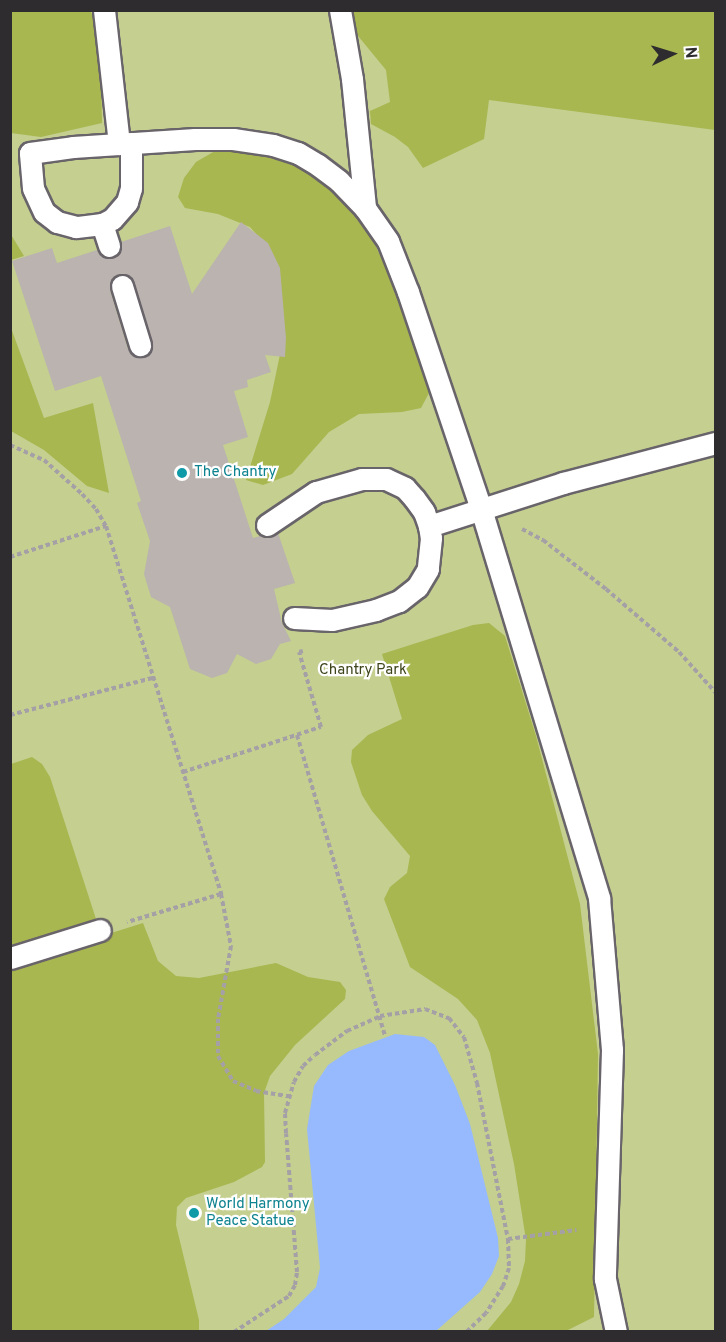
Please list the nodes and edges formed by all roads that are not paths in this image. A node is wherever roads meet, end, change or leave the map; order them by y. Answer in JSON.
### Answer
{"nodes":[{"id":1,"x":104,"y":10,"type":"edge"},
{"id":2,"x":340,"y":10,"type":"edge"},
{"id":3,"x":125,"y":144,"type":"junction"},
{"id":4,"x":365,"y":208,"type":"junction"},
{"id":5,"x":102,"y":224,"type":"junction"},
{"id":6,"x":109,"y":246,"type":"dead end"},
{"id":7,"x":122,"y":286,"type":"dead end"},
{"id":8,"x":140,"y":345,"type":"dead end"},
{"id":9,"x":716,"y":443,"type":"edge"},
{"id":10,"x":481,"y":508,"type":"junction"},
{"id":11,"x":267,"y":525,"type":"dead end"},
{"id":12,"x":429,"y":526,"type":"junction"},
{"id":13,"x":294,"y":618,"type":"dead end"},
{"id":14,"x":100,"y":930,"type":"road end"},
{"id":15,"x":10,"y":958,"type":"edge"},
{"id":16,"x":616,"y":1332,"type":"edge"}],
"edges":[{"from":1,"to":3,"type":"lane"},
{"from":2,"to":4,"type":"lane"},
{"from":3,"to":4,"type":"lane"},
{"from":3,"to":5,"type":"lane"},
{"from":3,"to":5,"type":"lane"},
{"from":4,"to":10,"type":"lane"},
{"from":5,"to":6,"type":"lane"},
{"from":7,"to":8,"type":"lane"},
{"from":9,"to":10,"type":"lane"},
{"from":10,"to":12,"type":"lane"},
{"from":10,"to":16,"type":"lane"},
{"from":11,"to":12,"type":"lane"},
{"from":12,"to":13,"type":"lane"},
{"from":14,"to":15,"type":"lane"}]}
